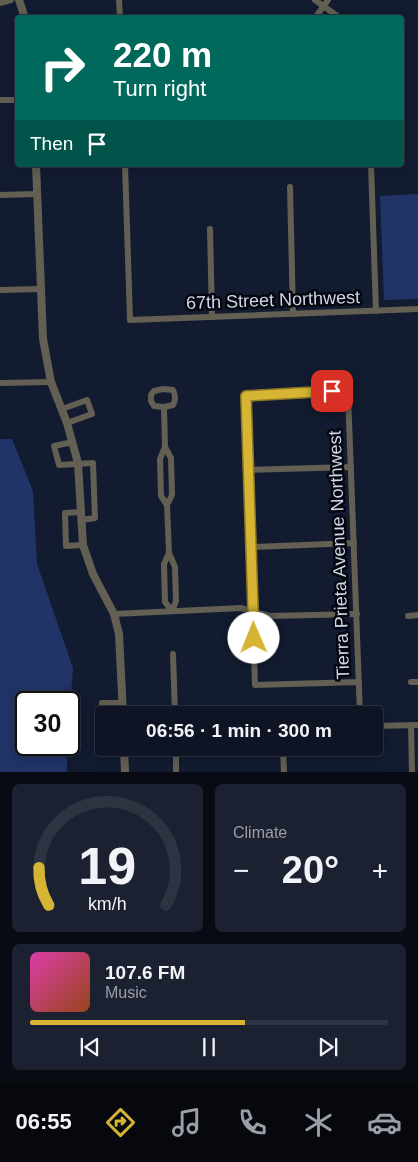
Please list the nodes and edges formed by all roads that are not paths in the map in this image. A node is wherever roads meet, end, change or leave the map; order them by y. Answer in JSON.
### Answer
{"nodes":[{"id":1,"x":11,"y":0,"type":"edge"},
{"id":2,"x":19,"y":0,"type":"edge"},
{"id":3,"x":119,"y":0,"type":"edge"},
{"id":4,"x":315,"y":0,"type":"edge"},
{"id":5,"x":328,"y":0,"type":"edge"},
{"id":6,"x":0,"y":3,"type":"edge"},
{"id":7,"x":323,"y":6,"type":"junction"},
{"id":8,"x":24,"y":15,"type":"edge"},
{"id":9,"x":120,"y":15,"type":"edge"},
{"id":10,"x":317,"y":15,"type":"edge"},
{"id":11,"x":336,"y":15,"type":"edge"},
{"id":12,"x":0,"y":100,"type":"edge"},
{"id":13,"x":15,"y":100,"type":"edge"},
{"id":14,"x":36,"y":167,"type":"edge"},
{"id":15,"x":125,"y":167,"type":"edge"},
{"id":16,"x":370,"y":167,"type":"edge"},
{"id":17,"x":290,"y":187,"type":"dead end"},
{"id":18,"x":37,"y":194,"type":"junction"},
{"id":19,"x":0,"y":195,"type":"edge"},
{"id":20,"x":210,"y":229,"type":"dead end"},
{"id":21,"x":40,"y":289,"type":"junction"},
{"id":22,"x":0,"y":290,"type":"edge"},
{"id":23,"x":418,"y":309,"type":"edge"},
{"id":24,"x":376,"y":311,"type":"junction"},
{"id":25,"x":293,"y":314,"type":"junction"},
{"id":26,"x":212,"y":317,"type":"junction"},
{"id":27,"x":52,"y":382,"type":"junction"},
{"id":28,"x":0,"y":383,"type":"edge"},
{"id":29,"x":164,"y":407,"type":"dead end"},
{"id":30,"x":62,"y":409,"type":"junction"},
{"id":31,"x":67,"y":423,"type":"junction"},
{"id":32,"x":73,"y":442,"type":"junction"},
{"id":33,"x":165,"y":447,"type":"junction"},
{"id":34,"x":78,"y":463,"type":"junction"},
{"id":35,"x":351,"y":466,"type":"junction"},
{"id":36,"x":248,"y":470,"type":"junction"},
{"id":37,"x":167,"y":505,"type":"junction"},
{"id":38,"x":82,"y":516,"type":"junction"},
{"id":39,"x":354,"y":543,"type":"junction"},
{"id":40,"x":83,"y":545,"type":"junction"},
{"id":41,"x":251,"y":547,"type":"junction"},
{"id":42,"x":169,"y":553,"type":"junction"},
{"id":43,"x":172,"y":611,"type":"junction"},
{"id":44,"x":253,"y":612,"type":"junction"},
{"id":45,"x":114,"y":614,"type":"junction"},
{"id":46,"x":357,"y":614,"type":"junction"},
{"id":47,"x":408,"y":616,"type":"dead end"},
{"id":48,"x":418,"y":616,"type":"edge"},
{"id":49,"x":173,"y":654,"type":"dead end"},
{"id":50,"x":359,"y":682,"type":"junction"},
{"id":51,"x":123,"y":703,"type":"joint"},
{"id":52,"x":102,"y":706,"type":"edge"},
{"id":53,"x":175,"y":706,"type":"edge"},
{"id":54,"x":360,"y":706,"type":"edge"},
{"id":55,"x":414,"y":725,"type":"edge"},
{"id":56,"x":383,"y":726,"type":"edge"},
{"id":57,"x":124,"y":756,"type":"edge"},
{"id":58,"x":176,"y":756,"type":"edge"},
{"id":59,"x":283,"y":756,"type":"edge"},
{"id":60,"x":125,"y":772,"type":"edge"},
{"id":61,"x":176,"y":772,"type":"edge"},
{"id":62,"x":284,"y":772,"type":"edge"},
{"id":63,"x":412,"y":772,"type":"edge"}],
"edges":[{"from":1,"to":6,"type":"street"},
{"from":2,"to":8,"type":"street"},
{"from":3,"to":9,"type":"street"},
{"from":4,"to":7,"type":"street"},
{"from":5,"to":7,"type":"street"},
{"from":7,"to":10,"type":"street"},
{"from":7,"to":11,"type":"street"},
{"from":12,"to":13,"type":"street"},
{"from":14,"to":18,"type":"street"},
{"from":15,"to":26,"type":"street","name":"67th Street Northwest"},
{"from":16,"to":24,"type":"street"},
{"from":17,"to":25,"type":"street"},
{"from":18,"to":19,"type":"street"},
{"from":18,"to":21,"type":"street"},
{"from":20,"to":26,"type":"street"},
{"from":21,"to":22,"type":"street"},
{"from":21,"to":27,"type":"street"},
{"from":23,"to":24,"type":"street","name":"67th Street Northwest"},
{"from":24,"to":25,"type":"street","name":"67th Street Northwest"},
{"from":25,"to":26,"type":"street","name":"67th Street Northwest"},
{"from":27,"to":28,"type":"street"},
{"from":27,"to":30,"type":"street"},
{"from":29,"to":33,"type":"street"},
{"from":30,"to":31,"type":"street"},
{"from":30,"to":31,"type":"street"},
{"from":31,"to":32,"type":"street"},
{"from":32,"to":34,"type":"street"},
{"from":32,"to":34,"type":"street"},
{"from":33,"to":37,"type":"street"},
{"from":33,"to":37,"type":"street"},
{"from":34,"to":38,"type":"street"},
{"from":34,"to":38,"type":"street"},
{"from":35,"to":36,"type":"street"},
{"from":35,"to":36,"type":"street","name":"Tierra Prieta Avenue Northwest"},
{"from":35,"to":39,"type":"street","name":"Tierra Prieta Avenue Northwest"},
{"from":36,"to":41,"type":"street"},
{"from":37,"to":42,"type":"street"},
{"from":38,"to":40,"type":"street"},
{"from":38,"to":40,"type":"street"},
{"from":39,"to":41,"type":"street"},
{"from":39,"to":46,"type":"street","name":"Tierra Prieta Avenue Northwest"},
{"from":40,"to":45,"type":"street"},
{"from":41,"to":44,"type":"street"},
{"from":42,"to":43,"type":"street"},
{"from":42,"to":43,"type":"street"},
{"from":43,"to":44,"type":"street"},
{"from":43,"to":45,"type":"street"},
{"from":44,"to":46,"type":"street"},
{"from":44,"to":50,"type":"street"},
{"from":45,"to":51,"type":"street"},
{"from":46,"to":50,"type":"street","name":"Tierra Prieta Avenue Northwest"},
{"from":47,"to":48,"type":"street"},
{"from":49,"to":53,"type":"street"},
{"from":50,"to":54,"type":"street","name":"Tierra Prieta Avenue Northwest"},
{"from":51,"to":52,"type":"street"},
{"from":55,"to":56,"type":"street"},
{"from":55,"to":63,"type":"street"},
{"from":57,"to":60,"type":"street"},
{"from":58,"to":61,"type":"street"},
{"from":59,"to":62,"type":"street"}]}
